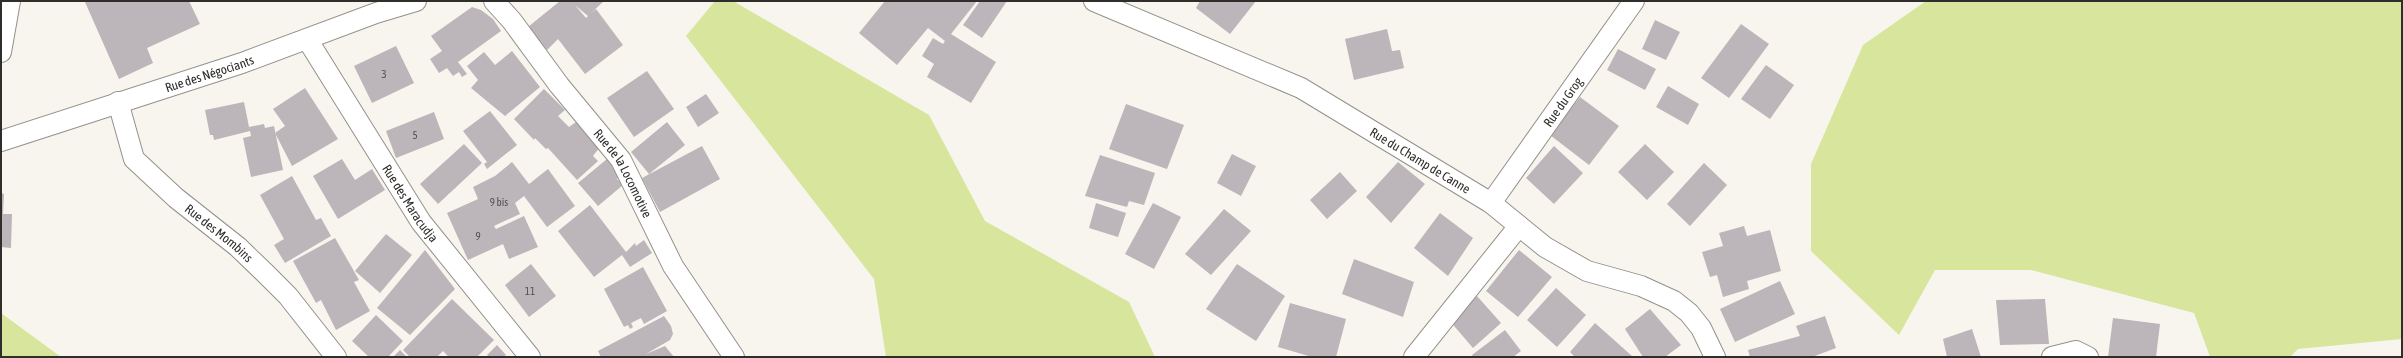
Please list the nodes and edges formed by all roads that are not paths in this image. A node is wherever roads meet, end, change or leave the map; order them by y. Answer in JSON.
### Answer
{"nodes":[{"id":1,"x":10,"y":1,"type":"edge"},
{"id":2,"x":416,"y":1,"type":"edge"},
{"id":3,"x":494,"y":1,"type":"edge"},
{"id":4,"x":1094,"y":1,"type":"edge"},
{"id":5,"x":1634,"y":1,"type":"edge"},
{"id":6,"x":307,"y":39,"type":"junction"},
{"id":7,"x":1,"y":52,"type":"edge"},
{"id":8,"x":118,"y":102,"type":"junction"},
{"id":9,"x":1,"y":141,"type":"edge"},
{"id":10,"x":1491,"y":203,"type":"junction"},
{"id":11,"x":1519,"y":226,"type":"junction"},
{"id":12,"x":336,"y":357,"type":"edge"},
{"id":13,"x":530,"y":357,"type":"edge"},
{"id":14,"x":734,"y":357,"type":"edge"},
{"id":15,"x":1414,"y":357,"type":"edge"},
{"id":16,"x":1715,"y":357,"type":"edge"},
{"id":17,"x":2052,"y":357,"type":"edge"},
{"id":18,"x":2088,"y":357,"type":"edge"}],
"edges":[{"from":1,"to":7,"type":"street"},
{"from":2,"to":6,"type":"street","name":"Rue des Négociants"},
{"from":3,"to":14,"type":"street","name":"Rue de la Locomotive"},
{"from":4,"to":10,"type":"street","name":"Rue du Champ de Canne"},
{"from":5,"to":10,"type":"street","name":"Rue du Grog"},
{"from":6,"to":8,"type":"street","name":"Rue des Négociants"},
{"from":6,"to":13,"type":"street","name":"Rue des Maracudja"},
{"from":8,"to":9,"type":"street","name":"Rue des Négociants"},
{"from":8,"to":12,"type":"street","name":"Rue des Mombins"},
{"from":10,"to":11,"type":"street","name":"Rue du Champ de Canne"},
{"from":11,"to":15,"type":"street"},
{"from":11,"to":16,"type":"street","name":"Rue du Champ de Canne"},
{"from":17,"to":18,"type":"street"}]}
